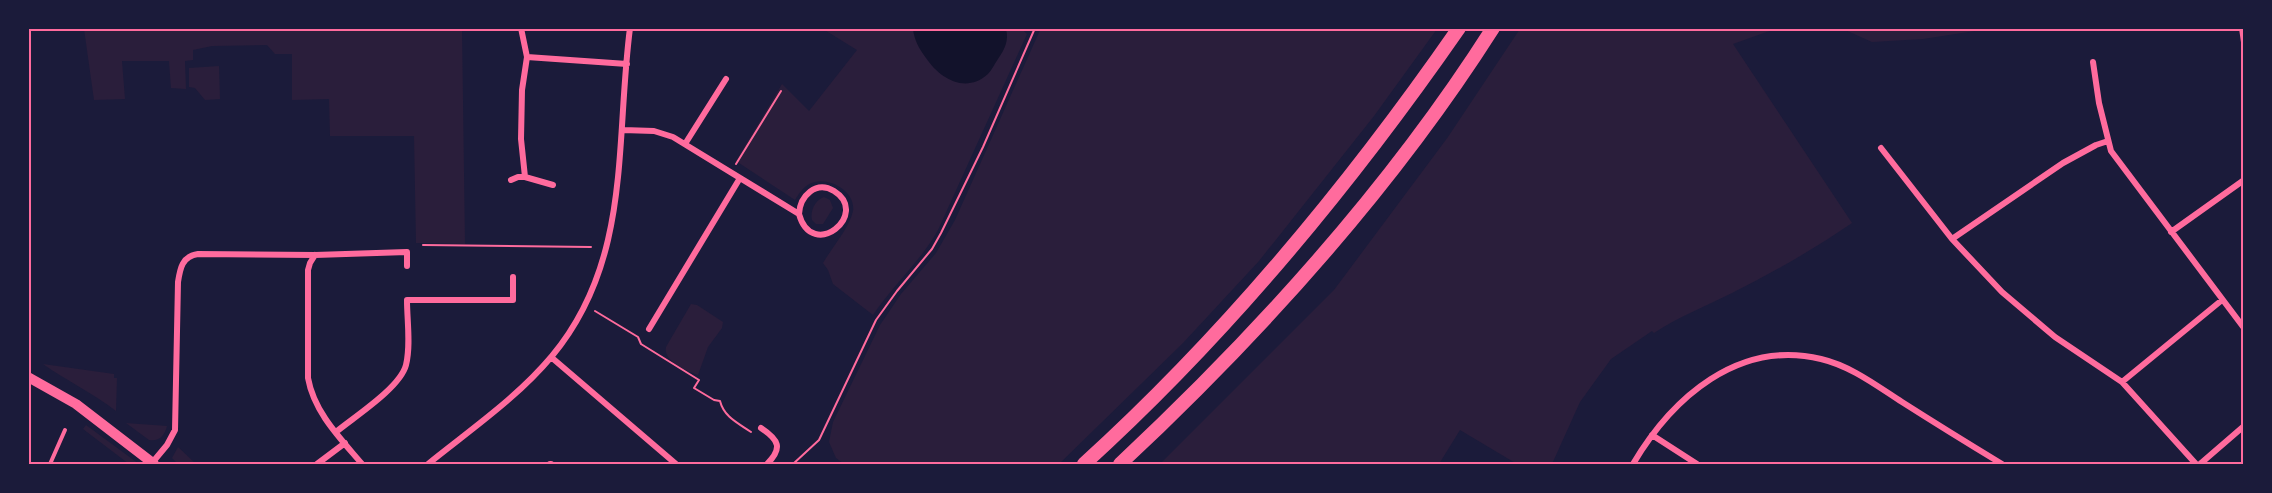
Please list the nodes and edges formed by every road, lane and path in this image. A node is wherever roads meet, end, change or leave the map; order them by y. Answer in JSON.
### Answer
{"nodes":[{"id":1,"x":521,"y":28,"type":"edge"},
{"id":2,"x":630,"y":28,"type":"edge"},
{"id":3,"x":1035,"y":28,"type":"edge"},
{"id":4,"x":1459,"y":28,"type":"edge"},
{"id":5,"x":1493,"y":28,"type":"edge"},
{"id":6,"x":2242,"y":28,"type":"edge"},
{"id":7,"x":2244,"y":42,"type":"edge"},
{"id":8,"x":527,"y":57,"type":"junction"},
{"id":9,"x":2093,"y":62,"type":"dead end"},
{"id":10,"x":627,"y":64,"type":"junction"},
{"id":11,"x":726,"y":79,"type":"dead end"},
{"id":12,"x":781,"y":90,"type":"dead end"},
{"id":13,"x":623,"y":130,"type":"junction"},
{"id":14,"x":2108,"y":141,"type":"junction"},
{"id":15,"x":685,"y":144,"type":"junction"},
{"id":16,"x":1881,"y":148,"type":"dead end"},
{"id":17,"x":736,"y":164,"type":"dead end"},
{"id":18,"x":525,"y":177,"type":"junction"},
{"id":19,"x":740,"y":178,"type":"junction"},
{"id":20,"x":511,"y":180,"type":"dead end"},
{"id":21,"x":2244,"y":180,"type":"edge"},
{"id":22,"x":553,"y":185,"type":"dead end"},
{"id":23,"x":799,"y":214,"type":"junction"},
{"id":24,"x":2171,"y":232,"type":"junction"},
{"id":25,"x":1953,"y":239,"type":"junction"},
{"id":26,"x":423,"y":245,"type":"dead end"},
{"id":27,"x":591,"y":247,"type":"dead end"},
{"id":28,"x":315,"y":255,"type":"junction"},
{"id":29,"x":408,"y":266,"type":"dead end"},
{"id":30,"x":513,"y":277,"type":"dead end"},
{"id":31,"x":2222,"y":300,"type":"junction"},
{"id":32,"x":595,"y":311,"type":"dead end"},
{"id":33,"x":2244,"y":328,"type":"edge"},
{"id":34,"x":649,"y":329,"type":"dead end"},
{"id":35,"x":551,"y":357,"type":"junction"},
{"id":36,"x":28,"y":376,"type":"edge"},
{"id":37,"x":2122,"y":382,"type":"junction"},
{"id":38,"x":2244,"y":426,"type":"edge"},
{"id":39,"x":761,"y":428,"type":"joint"},
{"id":40,"x":65,"y":430,"type":"dead end"},
{"id":41,"x":336,"y":432,"type":"junction"},
{"id":42,"x":1652,"y":435,"type":"junction"},
{"id":43,"x":345,"y":443,"type":"junction"},
{"id":44,"x":153,"y":464,"type":"edge"},
{"id":45,"x":50,"y":465,"type":"edge"},
{"id":46,"x":317,"y":465,"type":"edge"},
{"id":47,"x":362,"y":465,"type":"edge"},
{"id":48,"x":428,"y":465,"type":"edge"},
{"id":49,"x":676,"y":465,"type":"edge"},
{"id":50,"x":767,"y":465,"type":"edge"},
{"id":51,"x":793,"y":465,"type":"edge"},
{"id":52,"x":1084,"y":465,"type":"edge"},
{"id":53,"x":1120,"y":465,"type":"edge"},
{"id":54,"x":1633,"y":465,"type":"edge"},
{"id":55,"x":1697,"y":465,"type":"edge"},
{"id":56,"x":2002,"y":465,"type":"edge"},
{"id":57,"x":2198,"y":465,"type":"edge"}],
"edges":[{"from":1,"to":8,"type":"street"},
{"from":2,"to":10,"type":"street"},
{"from":3,"to":51,"type":"path"},
{"from":4,"to":52,"type":"highway"},
{"from":5,"to":53,"type":"highway"},
{"from":6,"to":7,"type":"street"},
{"from":8,"to":10,"type":"street"},
{"from":8,"to":18,"type":"street"},
{"from":9,"to":14,"type":"street"},
{"from":10,"to":13,"type":"street"},
{"from":11,"to":15,"type":"street"},
{"from":12,"to":17,"type":"path"},
{"from":13,"to":15,"type":"street"},
{"from":13,"to":35,"type":"street"},
{"from":14,"to":24,"type":"street"},
{"from":14,"to":25,"type":"street"},
{"from":15,"to":19,"type":"street"},
{"from":16,"to":25,"type":"street"},
{"from":18,"to":20,"type":"street"},
{"from":18,"to":22,"type":"street"},
{"from":19,"to":23,"type":"street"},
{"from":19,"to":34,"type":"street"},
{"from":21,"to":24,"type":"street"},
{"from":23,"to":23,"type":"street"},
{"from":24,"to":31,"type":"street"},
{"from":25,"to":37,"type":"street"},
{"from":26,"to":27,"type":"path"},
{"from":28,"to":29,"type":"street"},
{"from":28,"to":41,"type":"street"},
{"from":28,"to":44,"type":"street"},
{"from":30,"to":41,"type":"street"},
{"from":31,"to":33,"type":"street"},
{"from":31,"to":37,"type":"street"},
{"from":32,"to":39,"type":"path"},
{"from":35,"to":48,"type":"street"},
{"from":35,"to":49,"type":"street"},
{"from":36,"to":44,"type":"street"},
{"from":37,"to":57,"type":"street"},
{"from":38,"to":57,"type":"street"},
{"from":39,"to":50,"type":"street"},
{"from":40,"to":45,"type":"lane"},
{"from":41,"to":43,"type":"street"},
{"from":42,"to":54,"type":"street"},
{"from":42,"to":55,"type":"street"},
{"from":42,"to":56,"type":"street"},
{"from":43,"to":46,"type":"street"},
{"from":43,"to":47,"type":"street"}]}
